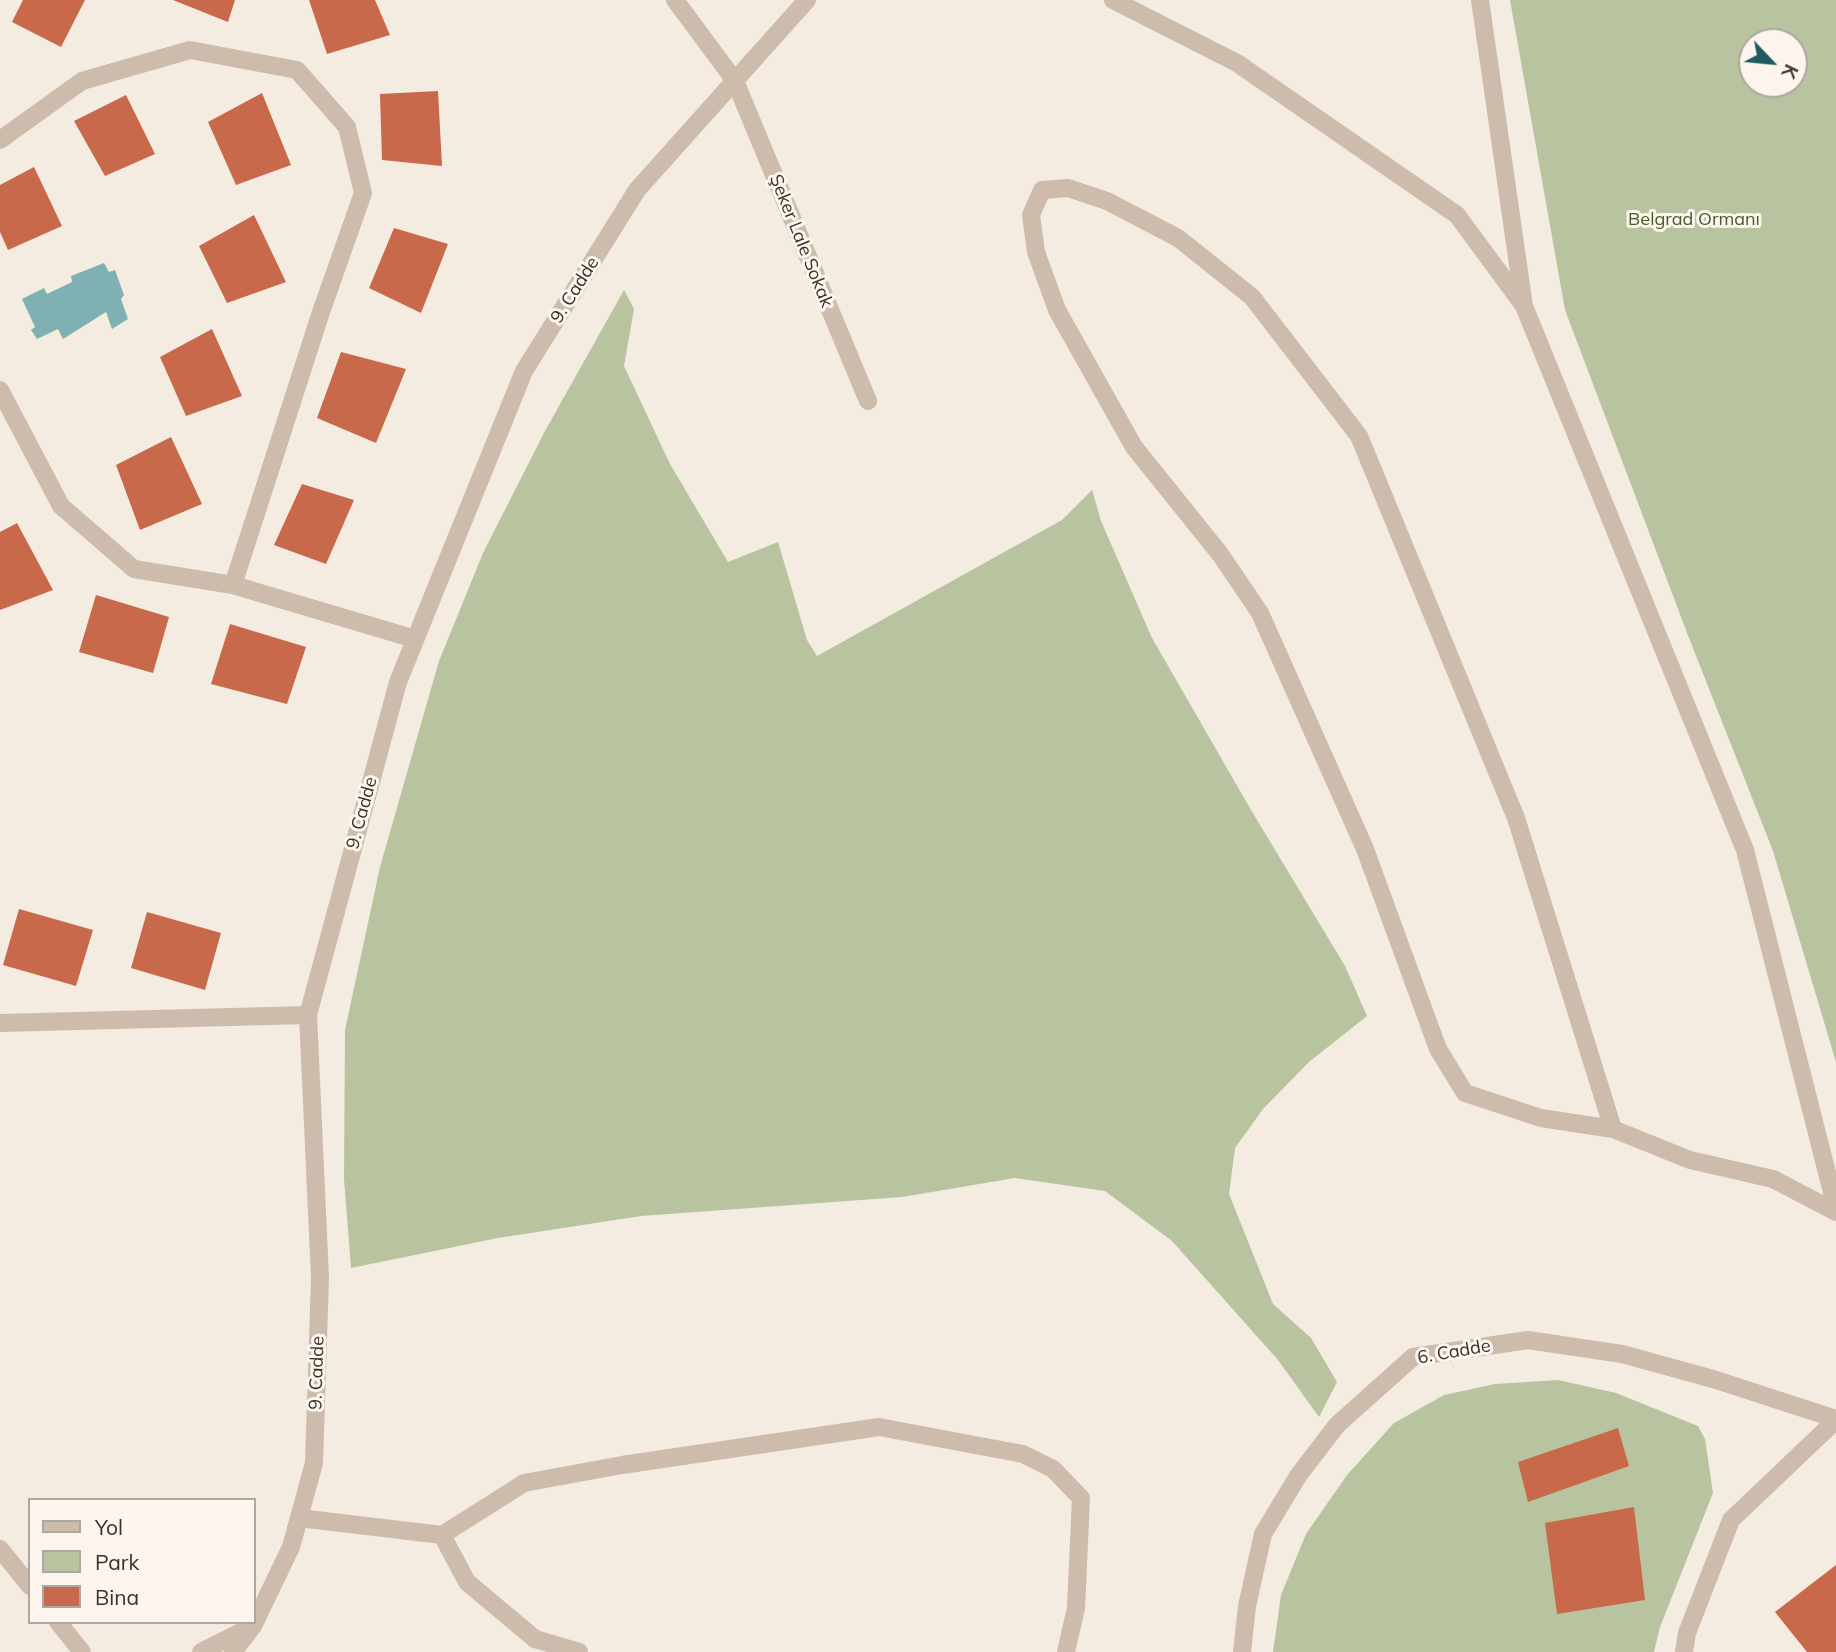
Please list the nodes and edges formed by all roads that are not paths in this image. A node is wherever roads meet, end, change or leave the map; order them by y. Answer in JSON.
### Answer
{"nodes":[{"id":1,"x":675,"y":0,"type":"edge"},
{"id":2,"x":807,"y":0,"type":"edge"},
{"id":3,"x":1112,"y":0,"type":"edge"},
{"id":4,"x":1480,"y":0,"type":"edge"},
{"id":5,"x":735,"y":81,"type":"junction"},
{"id":6,"x":0,"y":140,"type":"edge"},
{"id":7,"x":1524,"y":306,"type":"junction"},
{"id":8,"x":0,"y":390,"type":"edge"},
{"id":9,"x":868,"y":401,"type":"dead end"},
{"id":10,"x":233,"y":585,"type":"junction"},
{"id":11,"x":415,"y":639,"type":"junction"},
{"id":12,"x":308,"y":1015,"type":"junction"},
{"id":13,"x":0,"y":1023,"type":"edge"},
{"id":14,"x":1613,"y":1129,"type":"junction"},
{"id":15,"x":1836,"y":1210,"type":"edge"},
{"id":16,"x":1836,"y":1419,"type":"edge"},
{"id":17,"x":299,"y":1518,"type":"junction"},
{"id":18,"x":442,"y":1535,"type":"junction"},
{"id":19,"x":0,"y":1549,"type":"edge"},
{"id":20,"x":28,"y":1584,"type":"edge"},
{"id":21,"x":256,"y":1620,"type":"edge"},
{"id":22,"x":60,"y":1624,"type":"edge"},
{"id":23,"x":253,"y":1626,"type":"joint"},
{"id":24,"x":82,"y":1652,"type":"edge"},
{"id":25,"x":201,"y":1652,"type":"edge"},
{"id":26,"x":233,"y":1652,"type":"edge"},
{"id":27,"x":579,"y":1652,"type":"edge"},
{"id":28,"x":1066,"y":1652,"type":"edge"},
{"id":29,"x":1242,"y":1652,"type":"edge"},
{"id":30,"x":1684,"y":1652,"type":"edge"}],
"edges":[{"from":1,"to":5,"type":"street","name":"Şeker Lale Sokak"},
{"from":2,"to":5,"type":"street","name":"9. Cadde"},
{"from":3,"to":7,"type":"street"},
{"from":4,"to":7,"type":"street"},
{"from":5,"to":9,"type":"street","name":"Şeker Lale Sokak"},
{"from":5,"to":11,"type":"street","name":"9. Cadde"},
{"from":6,"to":10,"type":"street"},
{"from":7,"to":15,"type":"street"},
{"from":8,"to":10,"type":"street"},
{"from":10,"to":11,"type":"street"},
{"from":11,"to":12,"type":"street","name":"9. Cadde"},
{"from":12,"to":13,"type":"street"},
{"from":12,"to":17,"type":"street","name":"9. Cadde"},
{"from":14,"to":14,"type":"street"},
{"from":14,"to":15,"type":"street"},
{"from":16,"to":29,"type":"street","name":"6. Cadde"},
{"from":16,"to":30,"type":"street"},
{"from":17,"to":18,"type":"street"},
{"from":17,"to":21,"type":"street","name":"9. Cadde"},
{"from":18,"to":27,"type":"street"},
{"from":18,"to":28,"type":"street"},
{"from":19,"to":20,"type":"street"},
{"from":22,"to":24,"type":"street"},
{"from":23,"to":25,"type":"street"},
{"from":23,"to":26,"type":"street","name":"9. Cadde"}]}
